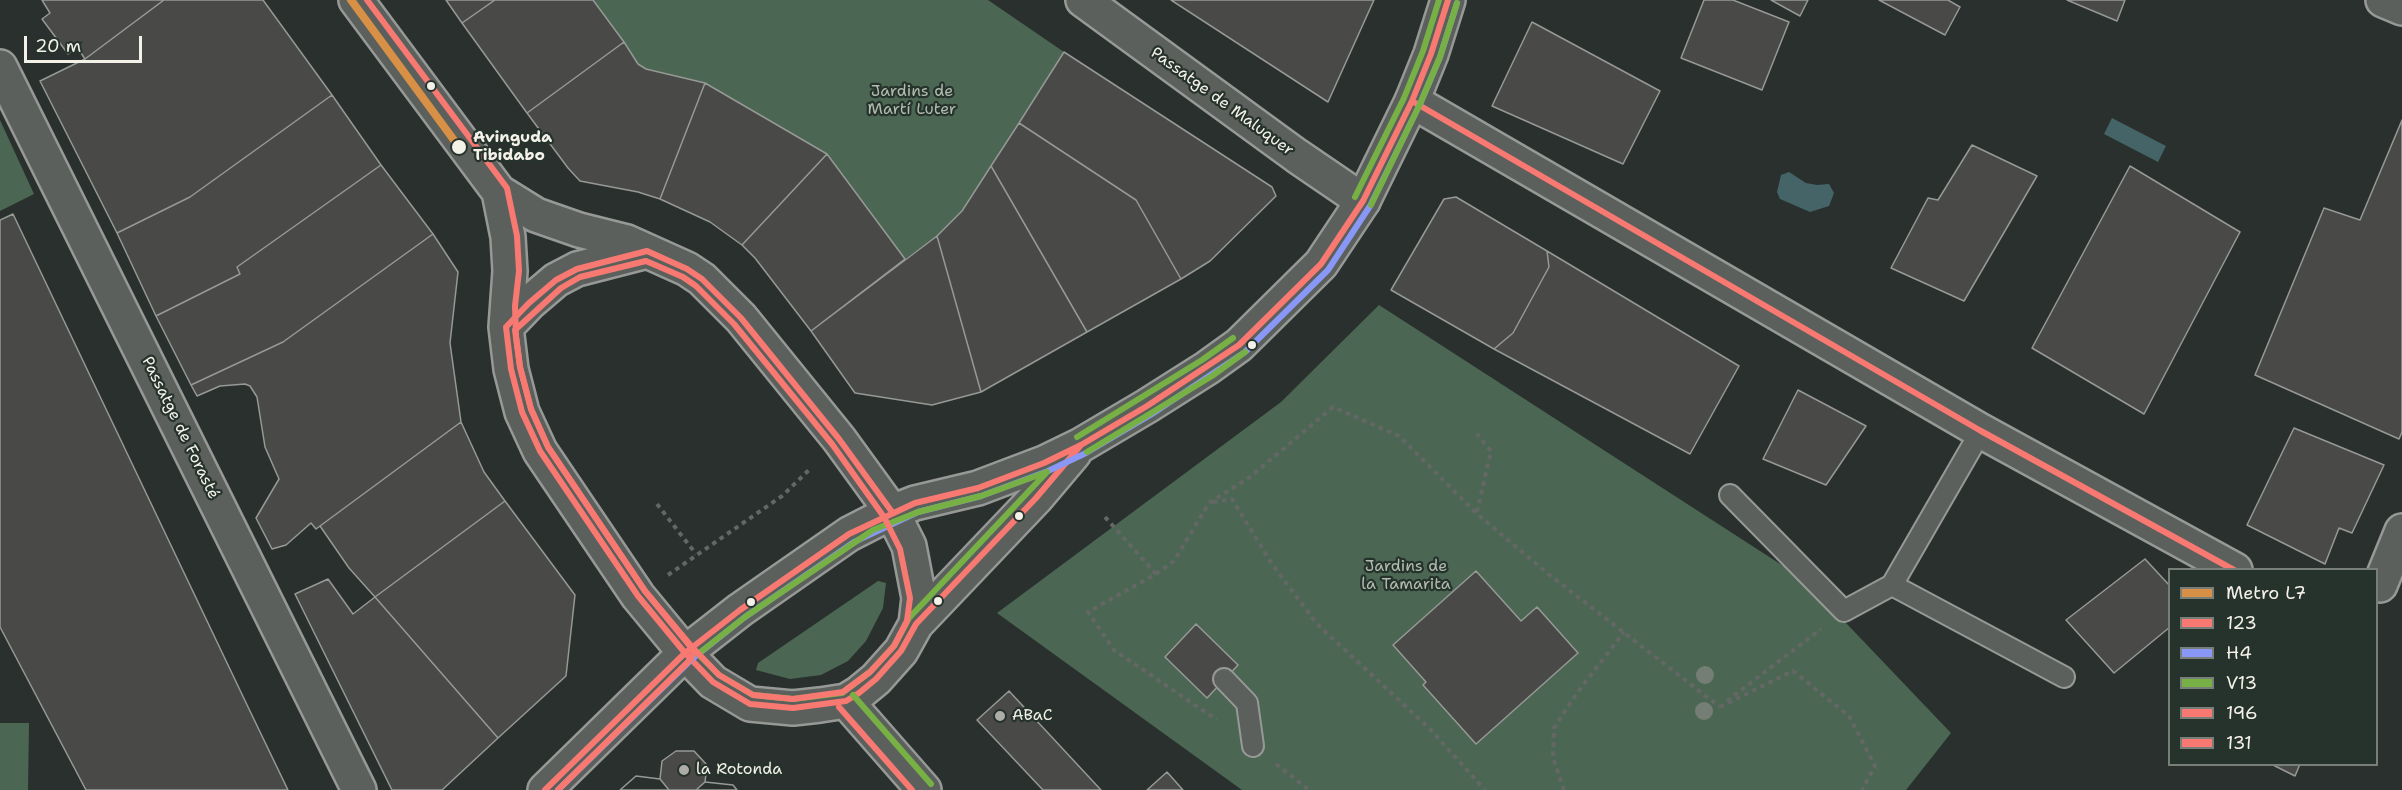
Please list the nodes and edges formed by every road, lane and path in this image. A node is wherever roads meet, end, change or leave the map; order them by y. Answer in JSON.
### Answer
{"nodes":[{"id":1,"x":356,"y":0,"type":"edge"},
{"id":2,"x":1083,"y":0,"type":"edge"},
{"id":3,"x":1448,"y":0,"type":"edge"},
{"id":4,"x":2383,"y":0,"type":"edge"},
{"id":5,"x":2402,"y":8,"type":"edge"},
{"id":6,"x":0,"y":67,"type":"edge"},
{"id":7,"x":1412,"y":101,"type":"junction"},
{"id":8,"x":499,"y":192,"type":"junction"},
{"id":9,"x":1363,"y":201,"type":"junction"},
{"id":10,"x":647,"y":251,"type":"junction"},
{"id":11,"x":506,"y":327,"type":"junction"},
{"id":12,"x":1981,"y":431,"type":"junction"},
{"id":13,"x":1477,"y":434,"type":"dead end"},
{"id":14,"x":1081,"y":445,"type":"junction"},
{"id":15,"x":812,"y":468,"type":"dead end"},
{"id":16,"x":1731,"y":495,"type":"dead end"},
{"id":17,"x":1209,"y":503,"type":"junction"},
{"id":18,"x":657,"y":504,"type":"dead end"},
{"id":19,"x":892,"y":512,"type":"junction"},
{"id":20,"x":1476,"y":513,"type":"junction"},
{"id":21,"x":1105,"y":517,"type":"dead end"},
{"id":22,"x":2402,"y":531,"type":"edge"},
{"id":23,"x":696,"y":554,"type":"junction"},
{"id":24,"x":2231,"y":568,"type":"edge"},
{"id":25,"x":1156,"y":574,"type":"junction"},
{"id":26,"x":666,"y":576,"type":"dead end"},
{"id":27,"x":1892,"y":585,"type":"junction"},
{"id":28,"x":2386,"y":589,"type":"edge"},
{"id":29,"x":1844,"y":611,"type":"junction"},
{"id":30,"x":916,"y":624,"type":"junction"},
{"id":31,"x":1624,"y":632,"type":"junction"},
{"id":32,"x":685,"y":653,"type":"junction"},
{"id":33,"x":2064,"y":677,"type":"dead end"},
{"id":34,"x":1224,"y":679,"type":"dead end"},
{"id":35,"x":846,"y":701,"type":"junction"},
{"id":36,"x":1720,"y":707,"type":"junction"},
{"id":37,"x":1253,"y":746,"type":"junction"},
{"id":38,"x":359,"y":790,"type":"edge"},
{"id":39,"x":545,"y":790,"type":"edge"},
{"id":40,"x":924,"y":790,"type":"edge"},
{"id":41,"x":1309,"y":790,"type":"edge"},
{"id":42,"x":1485,"y":790,"type":"edge"},
{"id":43,"x":1564,"y":790,"type":"edge"},
{"id":44,"x":1862,"y":790,"type":"edge"}],
"edges":[{"from":1,"to":8,"type":"street"},
{"from":2,"to":9,"type":"street","name":"Passatge de Maluquer"},
{"from":3,"to":7,"type":"street"},
{"from":4,"to":5,"type":"street"},
{"from":6,"to":38,"type":"street","name":"Passatge de Forasté"},
{"from":7,"to":9,"type":"street"},
{"from":7,"to":12,"type":"street"},
{"from":8,"to":10,"type":"street"},
{"from":8,"to":11,"type":"street"},
{"from":9,"to":14,"type":"street"},
{"from":10,"to":11,"type":"street"},
{"from":10,"to":19,"type":"street"},
{"from":11,"to":32,"type":"street"},
{"from":12,"to":24,"type":"street"},
{"from":12,"to":27,"type":"lane"},
{"from":13,"to":20,"type":"path"},
{"from":14,"to":19,"type":"street"},
{"from":14,"to":30,"type":"street"},
{"from":15,"to":23,"type":"path"},
{"from":16,"to":29,"type":"lane"},
{"from":17,"to":20,"type":"path"},
{"from":17,"to":25,"type":"path"},
{"from":17,"to":42,"type":"path"},
{"from":18,"to":23,"type":"path"},
{"from":19,"to":30,"type":"street"},
{"from":19,"to":32,"type":"street"},
{"from":20,"to":31,"type":"path"},
{"from":21,"to":25,"type":"path"},
{"from":22,"to":28,"type":"street"},
{"from":23,"to":26,"type":"path"},
{"from":25,"to":37,"type":"path"},
{"from":27,"to":29,"type":"lane"},
{"from":27,"to":33,"type":"lane"},
{"from":29,"to":36,"type":"path"},
{"from":30,"to":35,"type":"street"},
{"from":31,"to":36,"type":"path"},
{"from":31,"to":43,"type":"path"},
{"from":32,"to":35,"type":"street"},
{"from":32,"to":39,"type":"street"},
{"from":34,"to":37,"type":"lane"},
{"from":35,"to":40,"type":"street"},
{"from":36,"to":44,"type":"path"},
{"from":37,"to":41,"type":"path"}]}
